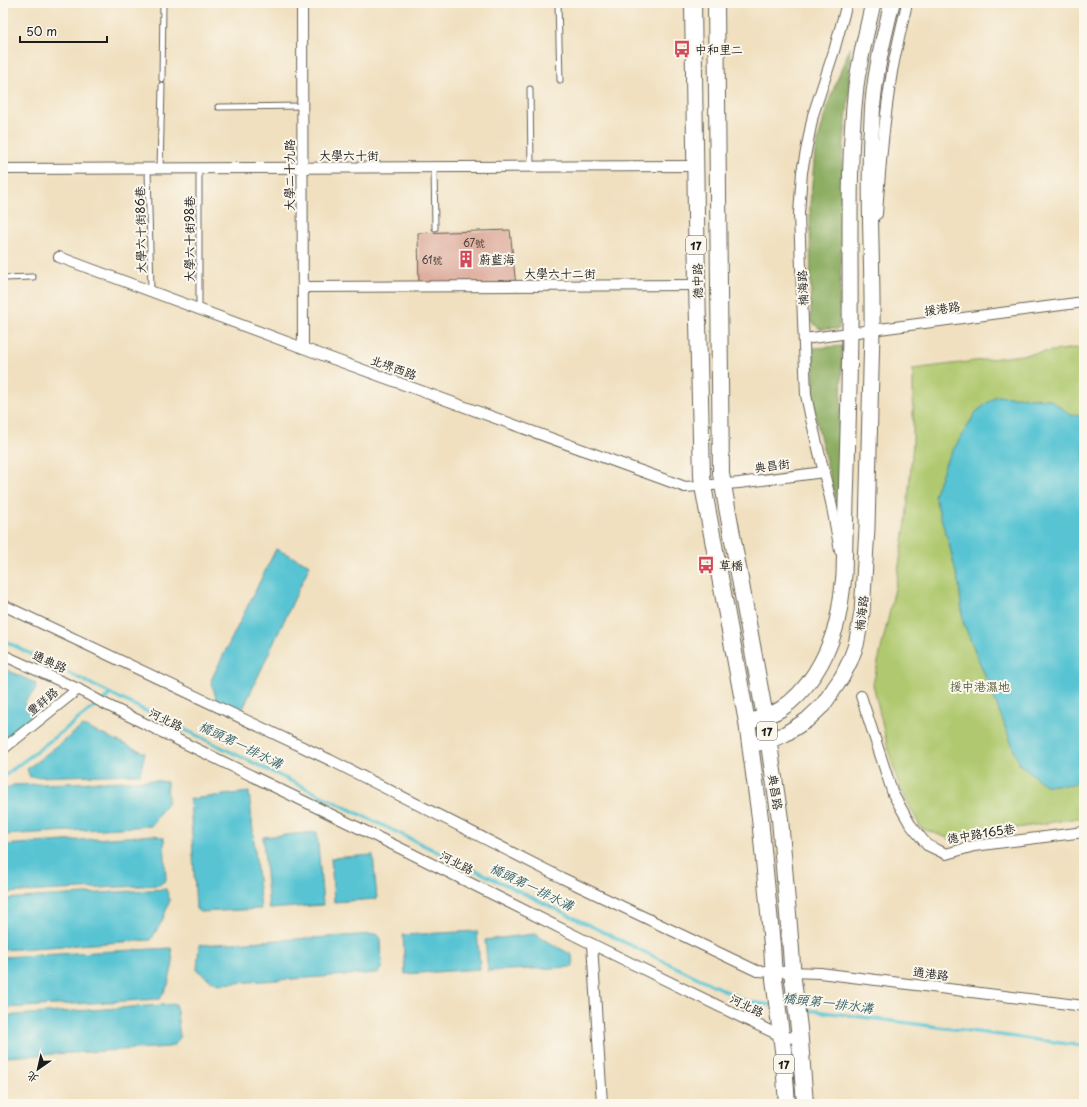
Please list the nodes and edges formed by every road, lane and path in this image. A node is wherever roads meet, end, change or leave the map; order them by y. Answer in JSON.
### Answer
{"nodes":[{"id":1,"x":163,"y":3,"type":"edge"},
{"id":2,"x":302,"y":3,"type":"edge"},
{"id":3,"x":558,"y":3,"type":"edge"},
{"id":4,"x":693,"y":3,"type":"edge"},
{"id":5,"x":716,"y":3,"type":"edge"},
{"id":6,"x":847,"y":3,"type":"edge"},
{"id":7,"x":873,"y":3,"type":"edge"},
{"id":8,"x":892,"y":3,"type":"edge"},
{"id":9,"x":907,"y":3,"type":"edge"},
{"id":10,"x":162,"y":79,"type":"dead end"},
{"id":11,"x":560,"y":80,"type":"dead end"},
{"id":12,"x":162,"y":85,"type":"dead end"},
{"id":13,"x":530,"y":89,"type":"dead end"},
{"id":14,"x":302,"y":106,"type":"junction"},
{"id":15,"x":218,"y":107,"type":"dead end"},
{"id":16,"x":695,"y":166,"type":"junction"},
{"id":17,"x":434,"y":167,"type":"junction"},
{"id":18,"x":531,"y":167,"type":"junction"},
{"id":19,"x":199,"y":168,"type":"junction"},
{"id":20,"x":302,"y":168,"type":"junction"},
{"id":21,"x":148,"y":169,"type":"junction"},
{"id":22,"x":160,"y":169,"type":"junction"},
{"id":23,"x":3,"y":170,"type":"edge"},
{"id":24,"x":435,"y":228,"type":"dead end"},
{"id":25,"x":59,"y":257,"type":"dead end"},
{"id":26,"x":3,"y":278,"type":"edge"},
{"id":27,"x":33,"y":278,"type":"dead end"},
{"id":28,"x":697,"y":285,"type":"junction"},
{"id":29,"x":304,"y":287,"type":"junction"},
{"id":30,"x":151,"y":291,"type":"junction"},
{"id":31,"x":1084,"y":302,"type":"edge"},
{"id":32,"x":872,"y":306,"type":"junction"},
{"id":33,"x":199,"y":309,"type":"junction"},
{"id":34,"x":872,"y":331,"type":"junction"},
{"id":35,"x":850,"y":333,"type":"junction"},
{"id":36,"x":804,"y":339,"type":"junction"},
{"id":37,"x":303,"y":348,"type":"junction"},
{"id":38,"x":824,"y":472,"type":"junction"},
{"id":39,"x":723,"y":484,"type":"junction"},
{"id":40,"x":703,"y":486,"type":"junction"},
{"id":41,"x":844,"y":575,"type":"junction"},
{"id":42,"x":3,"y":605,"type":"edge"},
{"id":43,"x":3,"y":655,"type":"edge"},
{"id":44,"x":82,"y":690,"type":"junction"},
{"id":45,"x":861,"y":696,"type":"dead end"},
{"id":46,"x":103,"y":703,"type":"joint"},
{"id":47,"x":765,"y":717,"type":"junction"},
{"id":48,"x":747,"y":722,"type":"junction"},
{"id":49,"x":768,"y":741,"type":"junction"},
{"id":50,"x":750,"y":745,"type":"junction"},
{"id":51,"x":3,"y":749,"type":"edge"},
{"id":52,"x":1084,"y":832,"type":"edge"},
{"id":53,"x":592,"y":944,"type":"junction"},
{"id":54,"x":774,"y":976,"type":"junction"},
{"id":55,"x":792,"y":976,"type":"junction"},
{"id":56,"x":1084,"y":1006,"type":"edge"},
{"id":57,"x":780,"y":1031,"type":"junction"},
{"id":58,"x":799,"y":1034,"type":"junction"},
{"id":59,"x":602,"y":1104,"type":"edge"},
{"id":60,"x":787,"y":1104,"type":"edge"},
{"id":61,"x":805,"y":1104,"type":"edge"}],
"edges":[{"from":1,"to":10,"type":"lane"},
{"from":2,"to":14,"type":"street","name":"大學二十九路"},
{"from":3,"to":11,"type":"lane"},
{"from":4,"to":16,"type":"main road","name":"德中路","number":"17"},
{"from":5,"to":39,"type":"main road","name":"德中路","number":"17"},
{"from":6,"to":36,"type":"street","name":"楠海路"},
{"from":7,"to":35,"type":"street","name":"楠海路"},
{"from":8,"to":32,"type":"street","name":"楠海路"},
{"from":9,"to":32,"type":"street","name":"楠海路"},
{"from":12,"to":22,"type":"lane"},
{"from":13,"to":18,"type":"lane"},
{"from":14,"to":15,"type":"lane"},
{"from":14,"to":20,"type":"street","name":"大學二十九路"},
{"from":16,"to":18,"type":"street","name":"大學六十街"},
{"from":16,"to":28,"type":"main road","name":"德中路","number":"17"},
{"from":17,"to":18,"type":"street","name":"大學六十街"},
{"from":17,"to":20,"type":"street","name":"大學六十街"},
{"from":17,"to":24,"type":"lane"},
{"from":19,"to":20,"type":"street","name":"大學六十街"},
{"from":19,"to":22,"type":"street","name":"大學六十街"},
{"from":19,"to":33,"type":"lane","name":"大學六十街98巷"},
{"from":20,"to":29,"type":"street","name":"大學二十九路"},
{"from":21,"to":22,"type":"street","name":"大學六十街"},
{"from":21,"to":23,"type":"street","name":"大學六十街"},
{"from":21,"to":30,"type":"lane","name":"大學六十街86巷"},
{"from":25,"to":30,"type":"street","name":"北堺西路"},
{"from":26,"to":27,"type":"lane"},
{"from":28,"to":29,"type":"street","name":"大學六十二街"},
{"from":28,"to":40,"type":"main road","name":"德中路","number":"17"},
{"from":29,"to":37,"type":"street","name":"大學二十九路"},
{"from":30,"to":33,"type":"street","name":"北堺西路"},
{"from":31,"to":34,"type":"street","name":"援港路"},
{"from":32,"to":34,"type":"street","name":"楠海路"},
{"from":33,"to":37,"type":"street","name":"北堺西路"},
{"from":34,"to":35,"type":"street","name":"援港路"},
{"from":34,"to":49,"type":"street","name":"楠海路"},
{"from":35,"to":36,"type":"street","name":"援港路"},
{"from":35,"to":41,"type":"street","name":"楠海路"},
{"from":36,"to":38,"type":"street","name":"楠海路"},
{"from":37,"to":40,"type":"street","name":"北堺西路"},
{"from":38,"to":39,"type":"street","name":"典昌街"},
{"from":38,"to":41,"type":"street","name":"楠海路"},
{"from":39,"to":40,"type":"street","name":"北堺西路"},
{"from":39,"to":47,"type":"main road","name":"典昌路","number":"17"},
{"from":40,"to":48,"type":"main road","name":"典昌路","number":"17"},
{"from":41,"to":47,"type":"street","name":"楠海路"},
{"from":42,"to":54,"type":"street","name":"通港路"},
{"from":43,"to":44,"type":"street","name":"通典路"},
{"from":44,"to":46,"type":"street","name":"通典路"},
{"from":44,"to":51,"type":"street","name":"豐祥路"},
{"from":45,"to":52,"type":"street","name":"德中路165巷"},
{"from":46,"to":53,"type":"street","name":"河北路"},
{"from":47,"to":48,"type":"street","name":"楠海路"},
{"from":47,"to":49,"type":"main road","name":"典昌路","number":"17"},
{"from":48,"to":50,"type":"main road","name":"典昌路","number":"17"},
{"from":49,"to":50,"type":"street","name":"楠海路"},
{"from":49,"to":55,"type":"main road","name":"典昌路","number":"17"},
{"from":50,"to":54,"type":"main road","name":"典昌路","number":"17"},
{"from":53,"to":57,"type":"street","name":"河北路"},
{"from":53,"to":59,"type":"street"},
{"from":54,"to":55,"type":"street","name":"通港路"},
{"from":54,"to":57,"type":"main road","name":"典昌路","number":"17"},
{"from":55,"to":56,"type":"street","name":"通港路"},
{"from":55,"to":58,"type":"main road","name":"典昌路","number":"17"},
{"from":57,"to":58,"type":"street","name":"河北路"},
{"from":57,"to":60,"type":"main road","name":"典昌路","number":"17"},
{"from":58,"to":61,"type":"main road","name":"典昌路","number":"17"}]}
